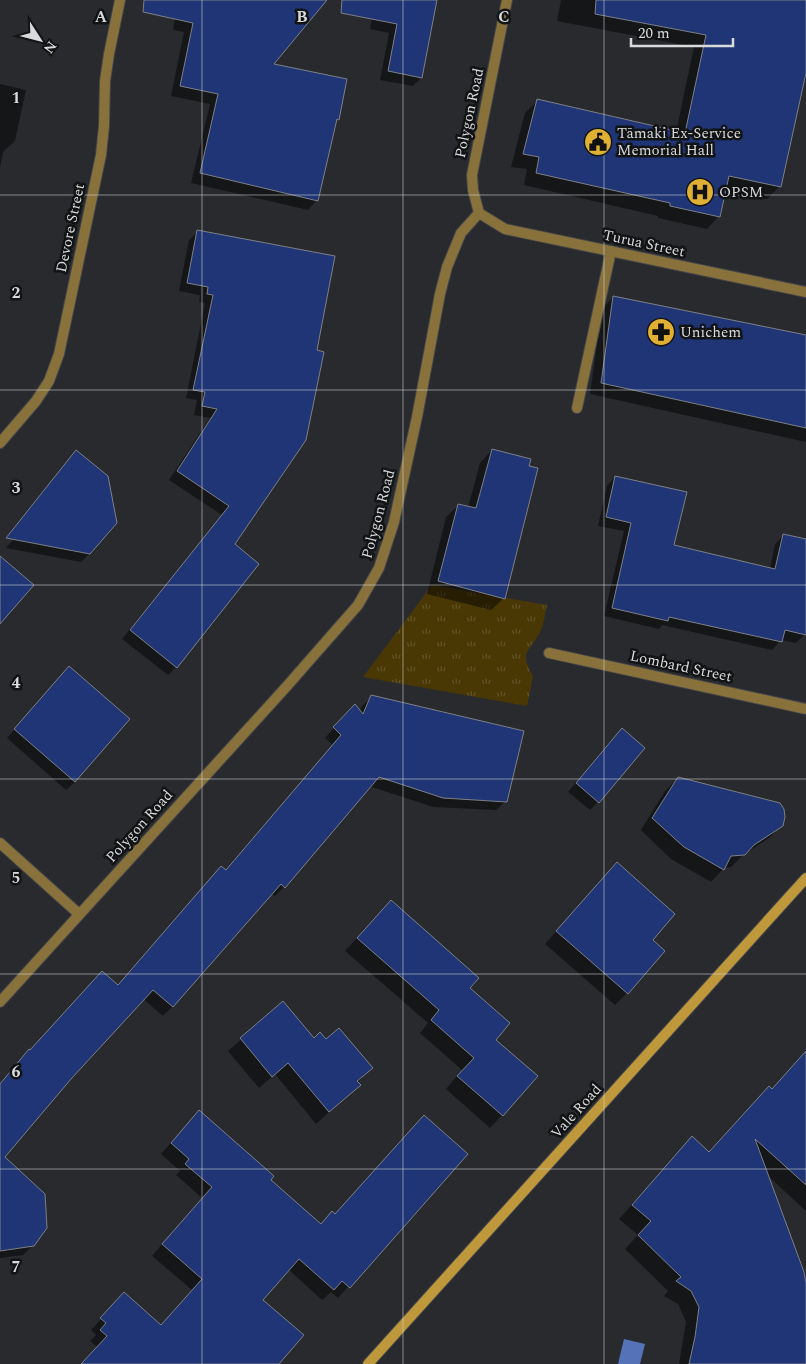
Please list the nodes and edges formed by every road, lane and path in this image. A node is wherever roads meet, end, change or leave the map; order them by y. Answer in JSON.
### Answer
{"nodes":[{"id":1,"x":120,"y":0,"type":"edge"},
{"id":2,"x":508,"y":0,"type":"edge"},
{"id":3,"x":479,"y":213,"type":"junction"},
{"id":4,"x":611,"y":251,"type":"junction"},
{"id":5,"x":806,"y":292,"type":"edge"},
{"id":6,"x":577,"y":408,"type":"dead end"},
{"id":7,"x":0,"y":443,"type":"edge"},
{"id":8,"x":549,"y":653,"type":"dead end"},
{"id":9,"x":806,"y":708,"type":"edge"},
{"id":10,"x":0,"y":843,"type":"edge"},
{"id":11,"x":806,"y":878,"type":"edge"},
{"id":12,"x":79,"y":914,"type":"junction"},
{"id":13,"x":0,"y":1002,"type":"edge"},
{"id":14,"x":368,"y":1364,"type":"edge"}],
"edges":[{"from":1,"to":7,"type":"street","name":"Devore Street"},
{"from":2,"to":3,"type":"street","name":"Polygon Road"},
{"from":3,"to":4,"type":"street","name":"Turua Street"},
{"from":3,"to":12,"type":"street","name":"Polygon Road"},
{"from":4,"to":5,"type":"street","name":"Turua Street"},
{"from":4,"to":6,"type":"street"},
{"from":8,"to":9,"type":"street","name":"Lombard Street"},
{"from":10,"to":12,"type":"street"},
{"from":11,"to":14,"type":"main road","name":"Vale Road"},
{"from":12,"to":13,"type":"street","name":"Polygon Road"}]}
